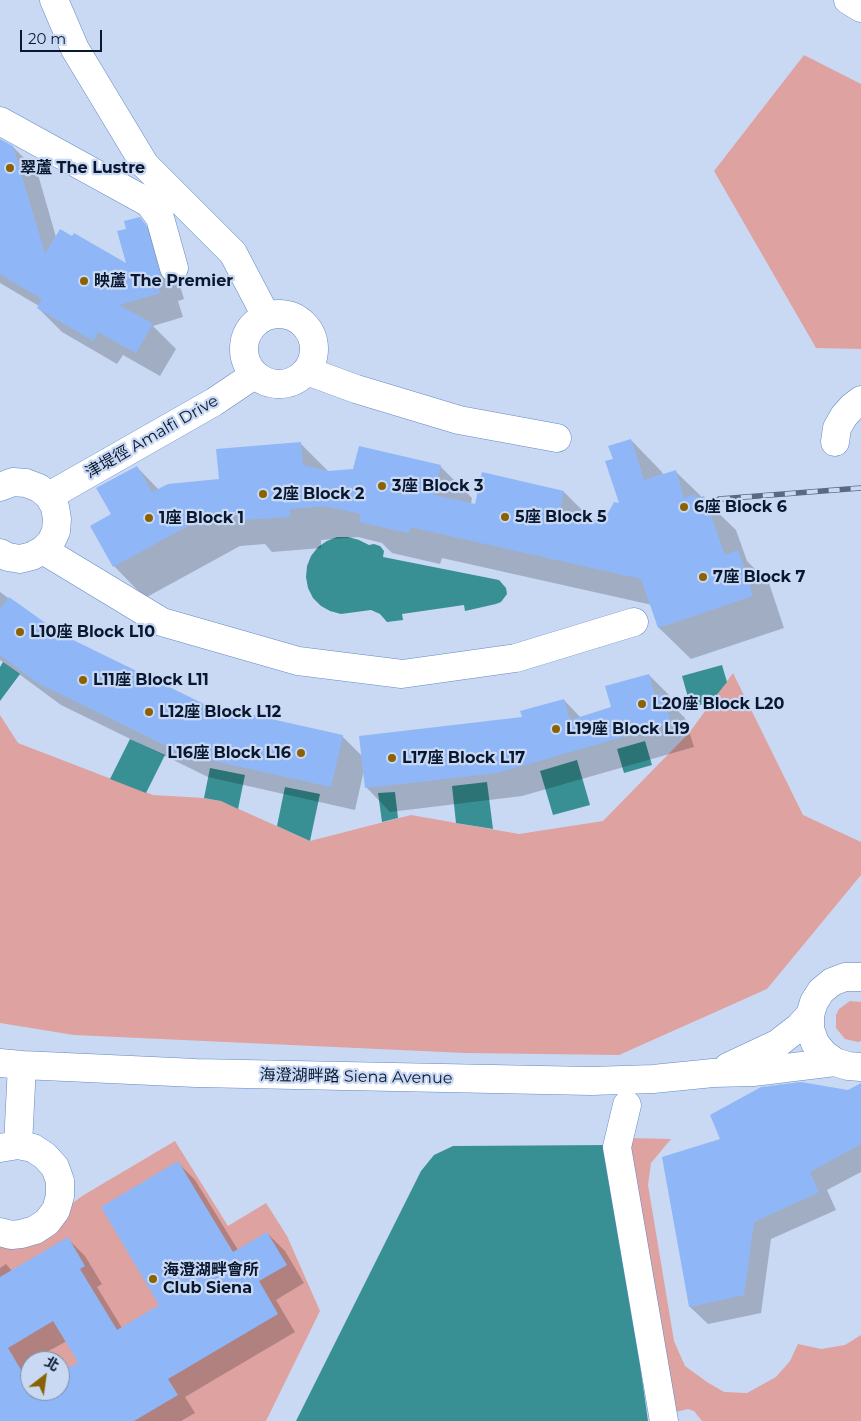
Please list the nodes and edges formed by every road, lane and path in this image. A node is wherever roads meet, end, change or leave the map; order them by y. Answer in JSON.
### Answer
{"nodes":[{"id":1,"x":54,"y":0,"type":"edge"},
{"id":2,"x":848,"y":0,"type":"edge"},
{"id":3,"x":861,"y":8,"type":"edge"},
{"id":4,"x":0,"y":121,"type":"edge"},
{"id":5,"x":174,"y":268,"type":"dead end"},
{"id":6,"x":266,"y":316,"type":"junction"},
{"id":7,"x":307,"y":371,"type":"junction"},
{"id":8,"x":254,"y":375,"type":"junction"},
{"id":9,"x":861,"y":400,"type":"edge"},
{"id":10,"x":557,"y":438,"type":"dead end"},
{"id":11,"x":835,"y":442,"type":"dead end"},
{"id":12,"x":0,"y":487,"type":"edge"},
{"id":13,"x":49,"y":496,"type":"junction"},
{"id":14,"x":43,"y":550,"type":"junction"},
{"id":15,"x":0,"y":553,"type":"edge"},
{"id":16,"x":634,"y":622,"type":"dead end"},
{"id":17,"x":861,"y":976,"type":"edge"},
{"id":18,"x":810,"y":1015,"type":"junction"},
{"id":19,"x":11,"y":1064,"type":"edge"},
{"id":20,"x":848,"y":1064,"type":"edge"},
{"id":21,"x":713,"y":1073,"type":"junction"},
{"id":22,"x":627,"y":1105,"type":"dead end"},
{"id":23,"x":9,"y":1146,"type":"edge"},
{"id":24,"x":0,"y":1232,"type":"edge"},
{"id":25,"x":664,"y":1421,"type":"edge"}],
"edges":[{"from":1,"to":6,"type":"street"},
{"from":2,"to":3,"type":"street"},
{"from":4,"to":5,"type":"street"},
{"from":6,"to":7,"type":"street"},
{"from":6,"to":8,"type":"street"},
{"from":7,"to":8,"type":"street"},
{"from":7,"to":10,"type":"street"},
{"from":8,"to":13,"type":"street","name":"津堤徑 Amalfi Drive"},
{"from":9,"to":11,"type":"street"},
{"from":12,"to":13,"type":"street"},
{"from":13,"to":14,"type":"street"},
{"from":14,"to":15,"type":"street"},
{"from":14,"to":16,"type":"street"},
{"from":17,"to":18,"type":"street","name":"海澄湖畔路 Siena Avenue"},
{"from":18,"to":20,"type":"street","name":"海澄湖畔路 Siena Avenue"},
{"from":18,"to":21,"type":"street","name":"海澄湖畔路 Siena Avenue"},
{"from":19,"to":21,"type":"street","name":"海澄湖畔路 Siena Avenue"},
{"from":19,"to":23,"type":"street"},
{"from":20,"to":21,"type":"street","name":"海澄湖畔路 Siena Avenue"},
{"from":22,"to":25,"type":"street"},
{"from":23,"to":24,"type":"street"}]}
